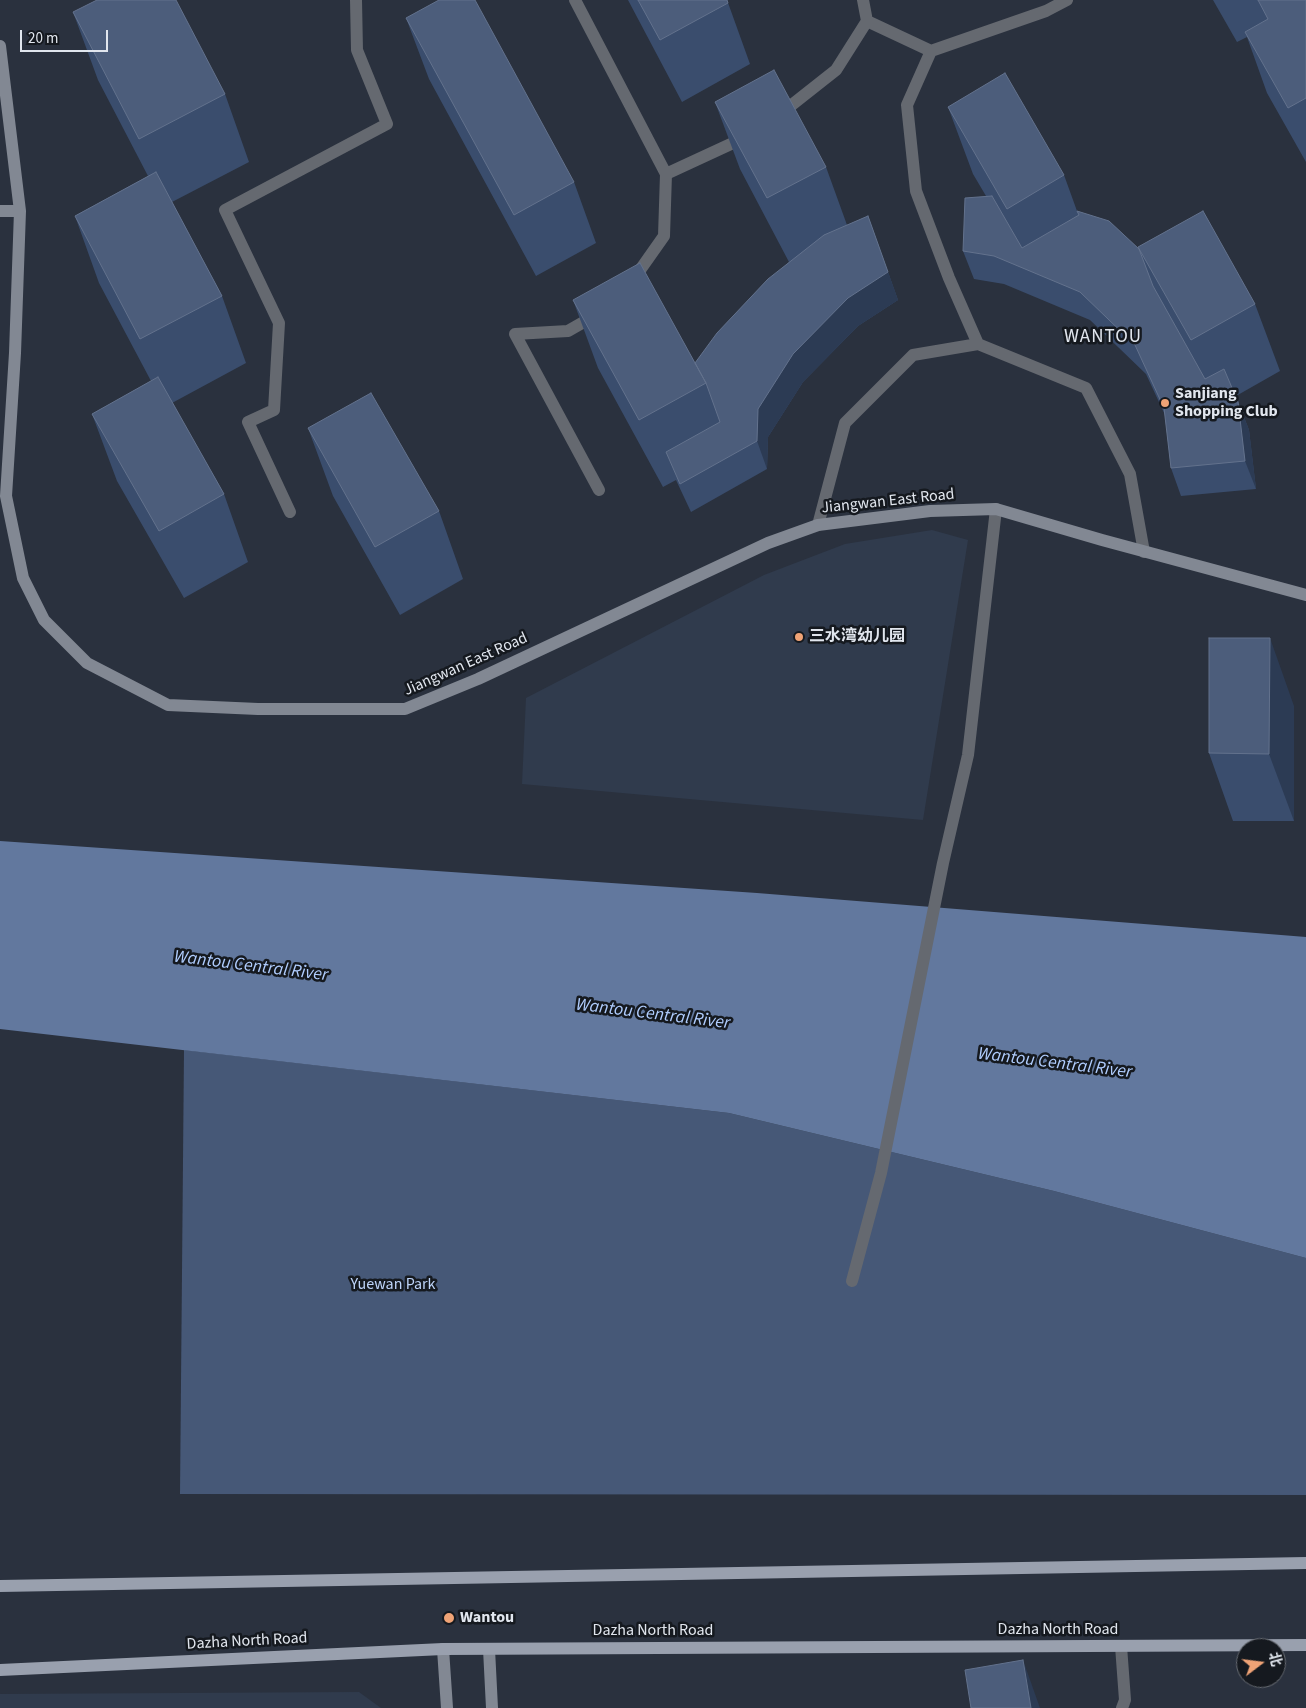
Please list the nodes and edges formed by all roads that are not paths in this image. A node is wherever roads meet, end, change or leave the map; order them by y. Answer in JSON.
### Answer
{"nodes":[{"id":1,"x":356,"y":0,"type":"edge"},
{"id":2,"x":575,"y":0,"type":"edge"},
{"id":3,"x":863,"y":0,"type":"edge"},
{"id":4,"x":1067,"y":0,"type":"edge"},
{"id":5,"x":867,"y":21,"type":"junction"},
{"id":6,"x":0,"y":46,"type":"edge"},
{"id":7,"x":931,"y":51,"type":"junction"},
{"id":8,"x":666,"y":174,"type":"junction"},
{"id":9,"x":0,"y":211,"type":"edge"},
{"id":10,"x":20,"y":211,"type":"junction"},
{"id":11,"x":624,"y":294,"type":"edge"},
{"id":12,"x":609,"y":307,"type":"edge"},
{"id":13,"x":978,"y":344,"type":"junction"},
{"id":14,"x":599,"y":490,"type":"dead end"},
{"id":15,"x":996,"y":509,"type":"junction"},
{"id":16,"x":290,"y":512,"type":"dead end"},
{"id":17,"x":818,"y":525,"type":"junction"},
{"id":18,"x":1144,"y":552,"type":"junction"},
{"id":19,"x":1306,"y":595,"type":"edge"},
{"id":20,"x":852,"y":1281,"type":"dead end"},
{"id":21,"x":1306,"y":1563,"type":"edge"},
{"id":22,"x":0,"y":1586,"type":"edge"},
{"id":23,"x":1306,"y":1645,"type":"edge"},
{"id":24,"x":1121,"y":1646,"type":"junction"},
{"id":25,"x":443,"y":1649,"type":"junction"},
{"id":26,"x":489,"y":1649,"type":"junction"},
{"id":27,"x":0,"y":1670,"type":"edge"},
{"id":28,"x":447,"y":1708,"type":"edge"},
{"id":29,"x":492,"y":1708,"type":"edge"},
{"id":30,"x":1122,"y":1708,"type":"edge"}],
"edges":[{"from":1,"to":16,"type":"street"},
{"from":2,"to":8,"type":"street"},
{"from":3,"to":5,"type":"street"},
{"from":4,"to":7,"type":"street"},
{"from":5,"to":7,"type":"street"},
{"from":5,"to":8,"type":"street"},
{"from":6,"to":10,"type":"street","name":"Jiangwan East Road"},
{"from":7,"to":13,"type":"street"},
{"from":8,"to":11,"type":"street"},
{"from":9,"to":10,"type":"street"},
{"from":10,"to":17,"type":"street","name":"Jiangwan East Road"},
{"from":12,"to":14,"type":"street"},
{"from":13,"to":17,"type":"street"},
{"from":13,"to":18,"type":"street"},
{"from":15,"to":17,"type":"street","name":"Jiangwan East Road"},
{"from":15,"to":18,"type":"street","name":"Jiangwan East Road"},
{"from":15,"to":20,"type":"street"},
{"from":18,"to":19,"type":"street","name":"Jiangwan East Road"},
{"from":21,"to":22,"type":"main road"},
{"from":23,"to":24,"type":"main road","name":"Dazha North Road"},
{"from":24,"to":26,"type":"main road","name":"Dazha North Road"},
{"from":24,"to":30,"type":"street"},
{"from":25,"to":26,"type":"main road","name":"Dazha North Road"},
{"from":25,"to":27,"type":"main road","name":"Dazha North Road"},
{"from":25,"to":28,"type":"street"},
{"from":26,"to":29,"type":"street"}]}
